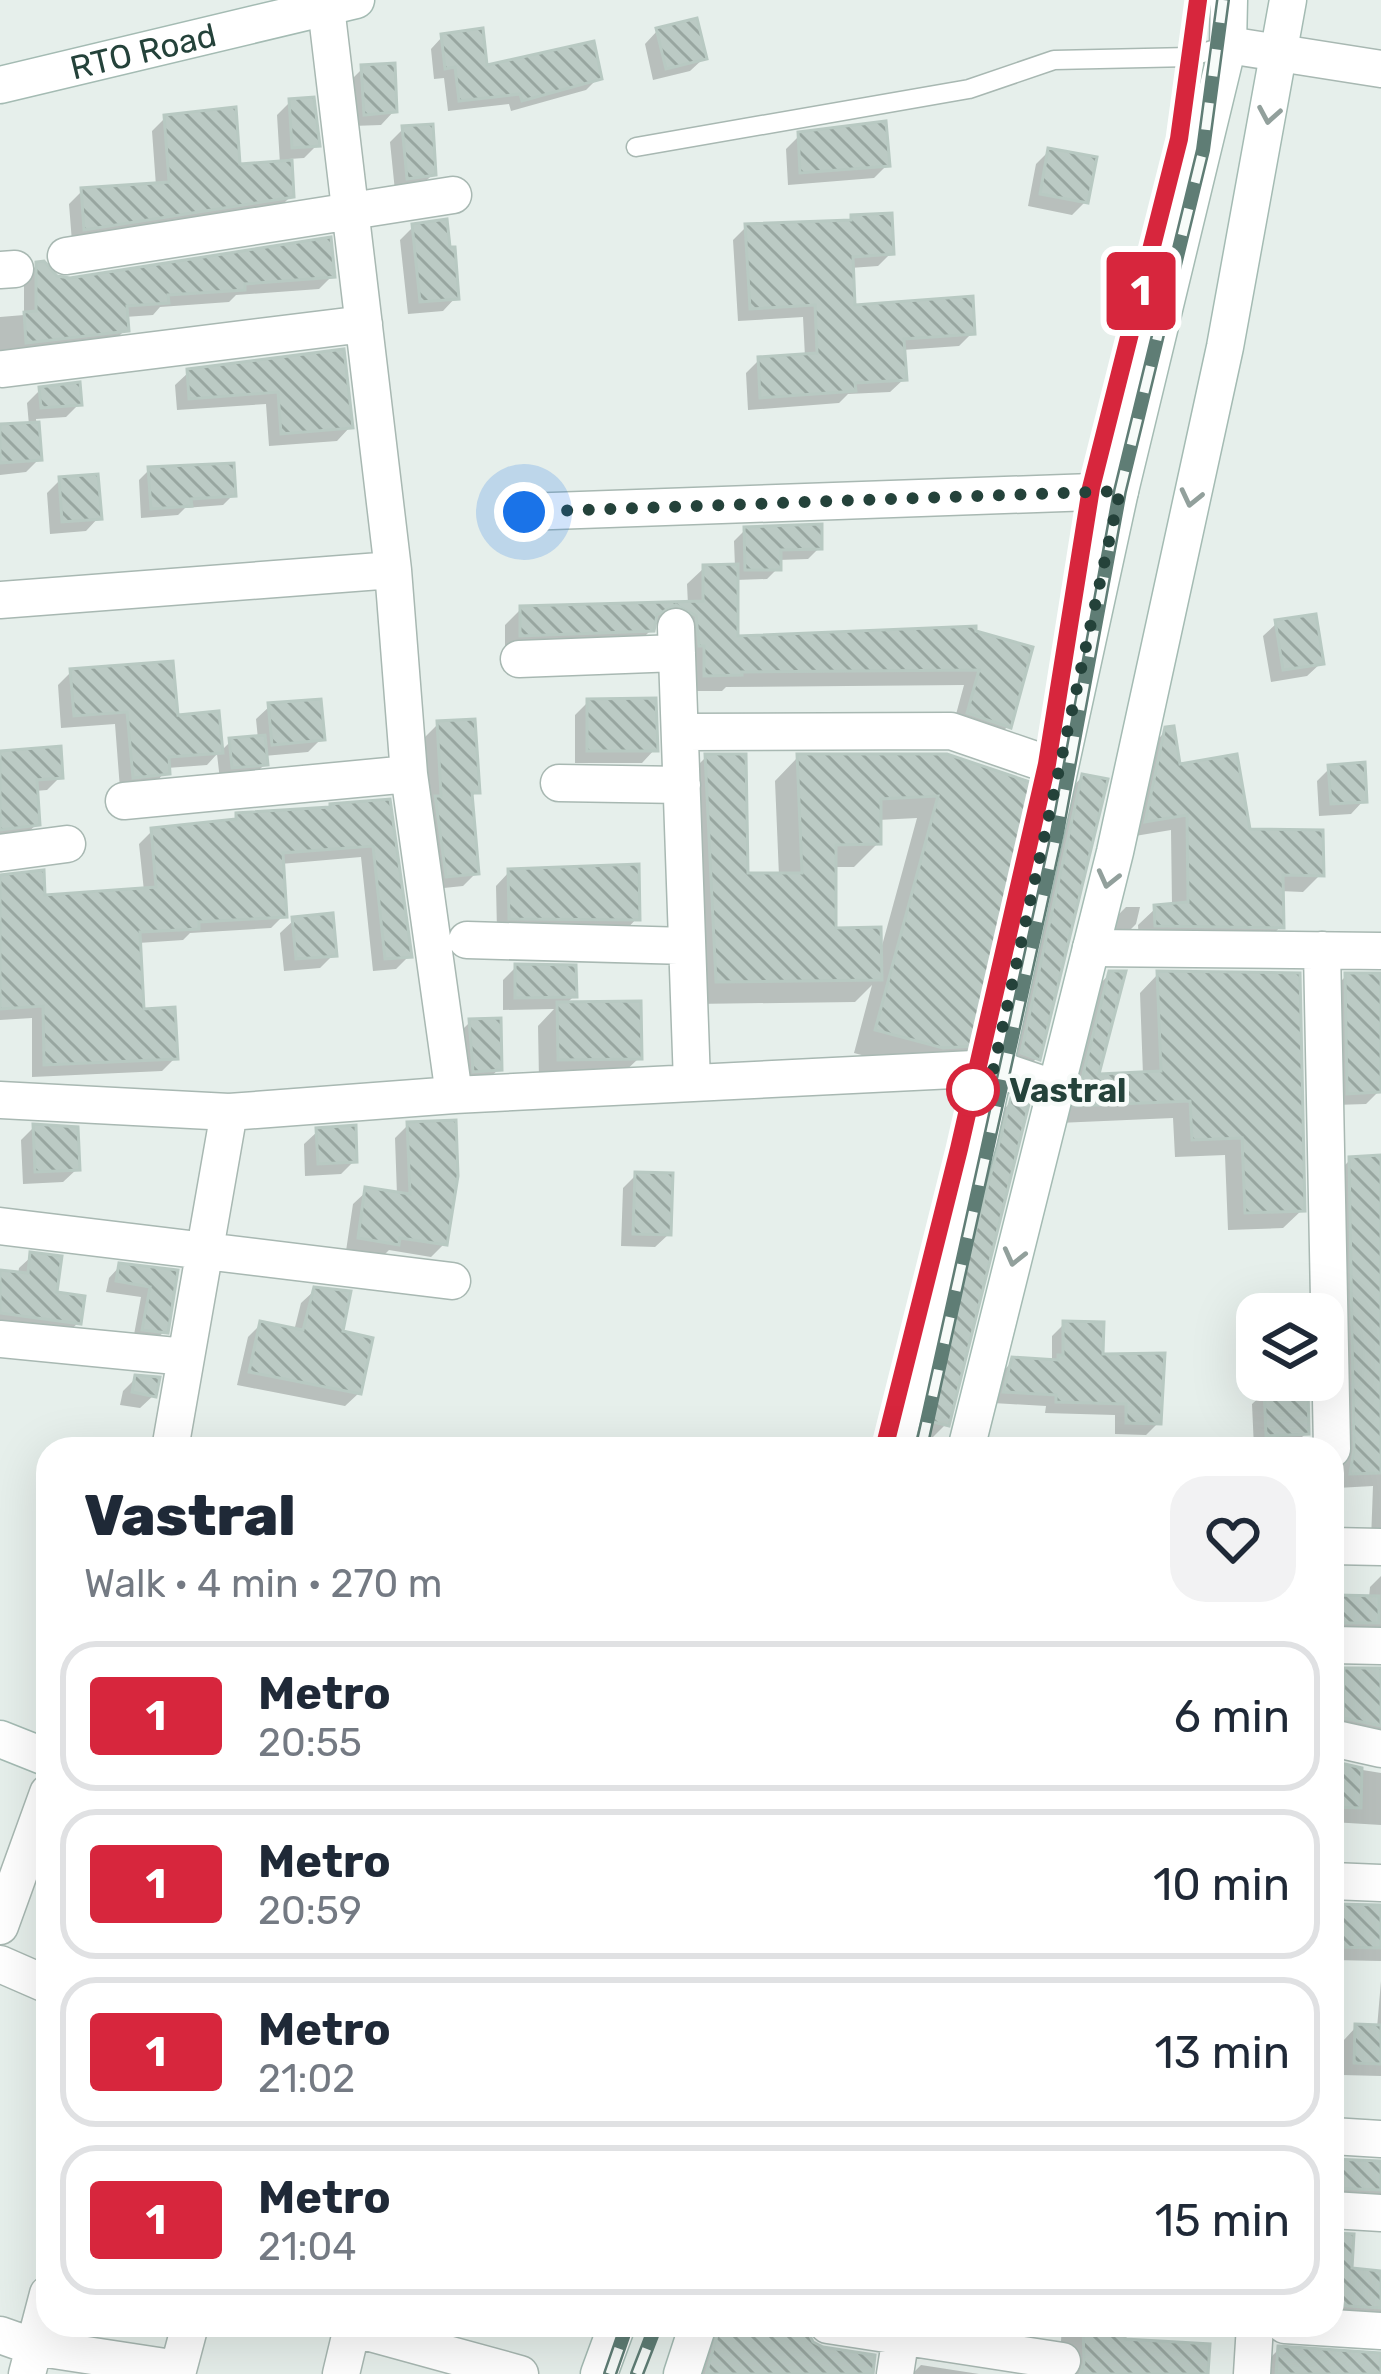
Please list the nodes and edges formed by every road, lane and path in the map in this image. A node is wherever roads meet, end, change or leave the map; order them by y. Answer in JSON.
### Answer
{"nodes":[{"id":1,"x":1229,"y":0,"type":"edge"},
{"id":2,"x":1288,"y":0,"type":"edge"},
{"id":3,"x":341,"y":4,"type":"edge"},
{"id":4,"x":1228,"y":45,"type":"junction"},
{"id":5,"x":1279,"y":52,"type":"junction"},
{"id":6,"x":1381,"y":69,"type":"edge"},
{"id":7,"x":0,"y":85,"type":"edge"},
{"id":8,"x":636,"y":147,"type":"dead end"},
{"id":9,"x":454,"y":195,"type":"dead end"},
{"id":10,"x":350,"y":210,"type":"junction"},
{"id":11,"x":66,"y":256,"type":"dead end"},
{"id":12,"x":364,"y":324,"type":"junction"},
{"id":13,"x":3,"y":369,"type":"dead end"},
{"id":14,"x":1120,"y":491,"type":"junction"},
{"id":15,"x":524,"y":512,"type":"dead end"},
{"id":16,"x":393,"y":570,"type":"junction"},
{"id":17,"x":0,"y":600,"type":"edge"},
{"id":18,"x":519,"y":659,"type":"dead end"},
{"id":19,"x":681,"y":732,"type":"junction"},
{"id":20,"x":1047,"y":764,"type":"dead end"},
{"id":21,"x":409,"y":774,"type":"junction"},
{"id":22,"x":559,"y":783,"type":"dead end"},
{"id":23,"x":682,"y":785,"type":"junction"},
{"id":24,"x":124,"y":800,"type":"dead end"},
{"id":25,"x":67,"y":844,"type":"dead end"},
{"id":26,"x":0,"y":853,"type":"edge"},
{"id":27,"x":466,"y":940,"type":"dead end"},
{"id":28,"x":687,"y":946,"type":"junction"},
{"id":29,"x":1091,"y":948,"type":"junction"},
{"id":30,"x":1322,"y":950,"type":"junction"},
{"id":31,"x":1381,"y":951,"type":"edge"},
{"id":32,"x":994,"y":1068,"type":"junction"},
{"id":33,"x":692,"y":1082,"type":"junction"},
{"id":34,"x":1056,"y":1089,"type":"junction"},
{"id":35,"x":454,"y":1095,"type":"junction"},
{"id":36,"x":0,"y":1100,"type":"edge"},
{"id":37,"x":229,"y":1112,"type":"junction"},
{"id":38,"x":0,"y":1226,"type":"edge"},
{"id":39,"x":205,"y":1248,"type":"junction"},
{"id":40,"x":452,"y":1281,"type":"dead end"},
{"id":41,"x":0,"y":1339,"type":"edge"},
{"id":42,"x":186,"y":1357,"type":"junction"},
{"id":43,"x":172,"y":1437,"type":"edge"},
{"id":44,"x":897,"y":1437,"type":"edge"},
{"id":45,"x":969,"y":1437,"type":"edge"},
{"id":46,"x":1332,"y":1437,"type":"edge"},
{"id":47,"x":1344,"y":1546,"type":"edge"},
{"id":48,"x":1381,"y":1547,"type":"edge"},
{"id":49,"x":1344,"y":1645,"type":"edge"},
{"id":50,"x":1381,"y":1646,"type":"edge"},
{"id":51,"x":0,"y":1739,"type":"edge"},
{"id":52,"x":1344,"y":1741,"type":"edge"},
{"id":53,"x":1381,"y":1749,"type":"edge"},
{"id":54,"x":36,"y":1753,"type":"edge"},
{"id":55,"x":36,"y":1826,"type":"edge"},
{"id":56,"x":1344,"y":1881,"type":"edge"},
{"id":57,"x":1381,"y":1883,"type":"edge"},
{"id":58,"x":0,"y":1926,"type":"edge"},
{"id":59,"x":0,"y":1964,"type":"edge"},
{"id":60,"x":36,"y":1980,"type":"edge"},
{"id":61,"x":1344,"y":2137,"type":"edge"},
{"id":62,"x":1381,"y":2139,"type":"edge"},
{"id":63,"x":1344,"y":2211,"type":"edge"},
{"id":64,"x":1381,"y":2213,"type":"edge"},
{"id":65,"x":36,"y":2319,"type":"edge"},
{"id":66,"x":1344,"y":2329,"type":"edge"},
{"id":67,"x":1381,"y":2331,"type":"edge"},
{"id":68,"x":187,"y":2337,"type":"edge"},
{"id":69,"x":350,"y":2337,"type":"edge"},
{"id":70,"x":380,"y":2337,"type":"edge"},
{"id":71,"x":613,"y":2337,"type":"edge"},
{"id":72,"x":694,"y":2337,"type":"edge"},
{"id":73,"x":902,"y":2337,"type":"edge"},
{"id":74,"x":908,"y":2337,"type":"edge"},
{"id":75,"x":1254,"y":2337,"type":"edge"},
{"id":76,"x":20,"y":2352,"type":"edge"},
{"id":77,"x":1062,"y":2361,"type":"dead end"},
{"id":78,"x":475,"y":2367,"type":"edge"},
{"id":79,"x":178,"y":2371,"type":"edge"},
{"id":80,"x":341,"y":2374,"type":"edge"},
{"id":81,"x":520,"y":2374,"type":"edge"},
{"id":82,"x":599,"y":2374,"type":"edge"},
{"id":83,"x":682,"y":2374,"type":"edge"},
{"id":84,"x":895,"y":2374,"type":"edge"},
{"id":85,"x":1252,"y":2374,"type":"edge"}],
"edges":[{"from":1,"to":4,"type":"street"},
{"from":2,"to":5,"type":"street"},
{"from":3,"to":7,"type":"street","name":"RTO Road"},
{"from":3,"to":10,"type":"street"},
{"from":4,"to":5,"type":"street"},
{"from":4,"to":8,"type":"lane"},
{"from":4,"to":14,"type":"street"},
{"from":5,"to":6,"type":"street"},
{"from":5,"to":29,"type":"street","one_way":true},
{"from":9,"to":10,"type":"street"},
{"from":10,"to":11,"type":"street"},
{"from":10,"to":12,"type":"street"},
{"from":12,"to":13,"type":"street"},
{"from":12,"to":16,"type":"street"},
{"from":14,"to":15,"type":"street"},
{"from":14,"to":32,"type":"street"},
{"from":16,"to":17,"type":"street"},
{"from":16,"to":21,"type":"street"},
{"from":18,"to":19,"type":"street"},
{"from":19,"to":20,"type":"street"},
{"from":19,"to":23,"type":"street"},
{"from":21,"to":24,"type":"street"},
{"from":21,"to":35,"type":"street"},
{"from":22,"to":23,"type":"street"},
{"from":23,"to":28,"type":"street"},
{"from":25,"to":26,"type":"street"},
{"from":27,"to":28,"type":"street"},
{"from":28,"to":33,"type":"street"},
{"from":29,"to":30,"type":"street"},
{"from":29,"to":34,"type":"street"},
{"from":30,"to":31,"type":"street"},
{"from":30,"to":46,"type":"street"},
{"from":32,"to":33,"type":"street"},
{"from":32,"to":34,"type":"street"},
{"from":32,"to":44,"type":"street"},
{"from":33,"to":35,"type":"street"},
{"from":34,"to":45,"type":"street","one_way":true},
{"from":35,"to":37,"type":"street"},
{"from":36,"to":37,"type":"street"},
{"from":37,"to":39,"type":"street"},
{"from":38,"to":39,"type":"street"},
{"from":39,"to":40,"type":"street"},
{"from":39,"to":42,"type":"street"},
{"from":41,"to":42,"type":"street"},
{"from":42,"to":43,"type":"street"},
{"from":47,"to":48,"type":"street"},
{"from":49,"to":50,"type":"street"},
{"from":51,"to":54,"type":"street"},
{"from":52,"to":53,"type":"street"},
{"from":55,"to":58,"type":"street"},
{"from":56,"to":57,"type":"street"},
{"from":59,"to":60,"type":"street"},
{"from":61,"to":62,"type":"street"},
{"from":63,"to":64,"type":"street"},
{"from":65,"to":76,"type":"street"},
{"from":66,"to":67,"type":"street"},
{"from":68,"to":79,"type":"street"},
{"from":69,"to":80,"type":"street"},
{"from":70,"to":78,"type":"street"},
{"from":71,"to":82,"type":"street"},
{"from":72,"to":83,"type":"street"},
{"from":73,"to":84,"type":"street"},
{"from":74,"to":77,"type":"street"},
{"from":75,"to":85,"type":"street"},
{"from":76,"to":79,"type":"street"},
{"from":78,"to":81,"type":"street"}]}
